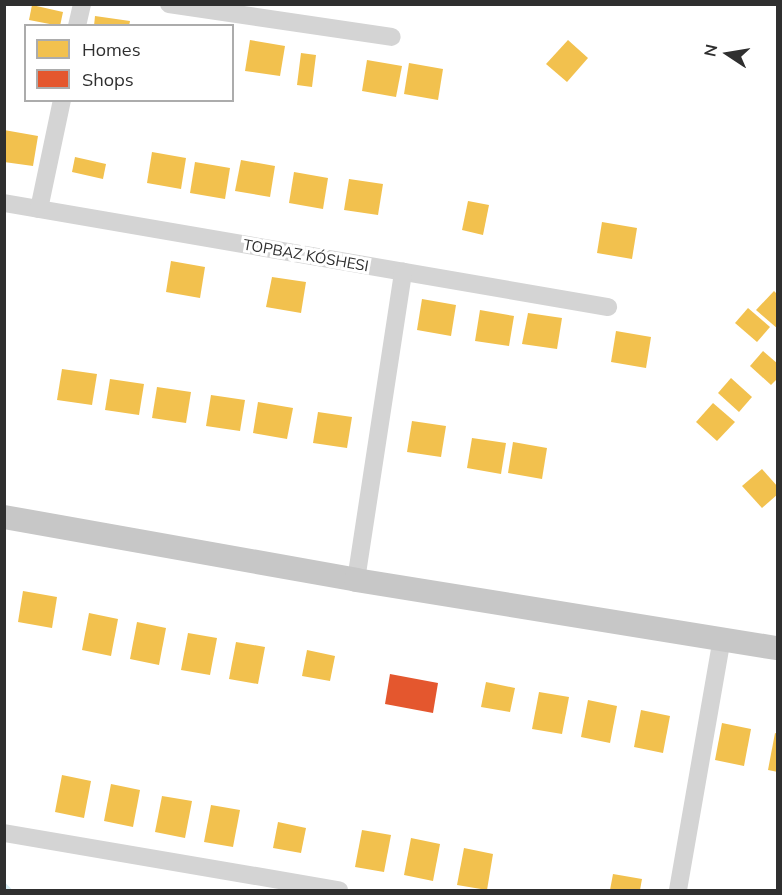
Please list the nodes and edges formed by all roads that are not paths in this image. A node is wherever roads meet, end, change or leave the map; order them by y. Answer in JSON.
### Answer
{"nodes":[{"id":1,"x":82,"y":4,"type":"edge"},
{"id":2,"x":169,"y":4,"type":"edge"},
{"id":3,"x":78,"y":24,"type":"edge"},
{"id":4,"x":392,"y":37,"type":"dead end"},
{"id":5,"x":62,"y":102,"type":"edge"},
{"id":6,"x":4,"y":203,"type":"edge"},
{"id":7,"x":39,"y":209,"type":"junction"},
{"id":8,"x":403,"y":272,"type":"junction"},
{"id":9,"x":608,"y":307,"type":"dead end"},
{"id":10,"x":4,"y":517,"type":"edge"},
{"id":11,"x":356,"y":580,"type":"junction"},
{"id":12,"x":722,"y":639,"type":"junction"},
{"id":13,"x":777,"y":648,"type":"edge"},
{"id":14,"x":4,"y":833,"type":"edge"},
{"id":15,"x":339,"y":891,"type":"edge"},
{"id":16,"x":678,"y":891,"type":"edge"}],
"edges":[{"from":1,"to":3,"type":"street"},
{"from":2,"to":4,"type":"street"},
{"from":5,"to":7,"type":"street"},
{"from":6,"to":7,"type":"street","name":"TOPBAZ KÓSHESI"},
{"from":7,"to":8,"type":"street","name":"TOPBAZ KÓSHESI"},
{"from":8,"to":9,"type":"street","name":"TOPBAZ KÓSHESI"},
{"from":8,"to":11,"type":"street"},
{"from":10,"to":11,"type":"main road"},
{"from":11,"to":12,"type":"main road"},
{"from":12,"to":13,"type":"main road"},
{"from":12,"to":16,"type":"street"},
{"from":14,"to":15,"type":"street"}]}
